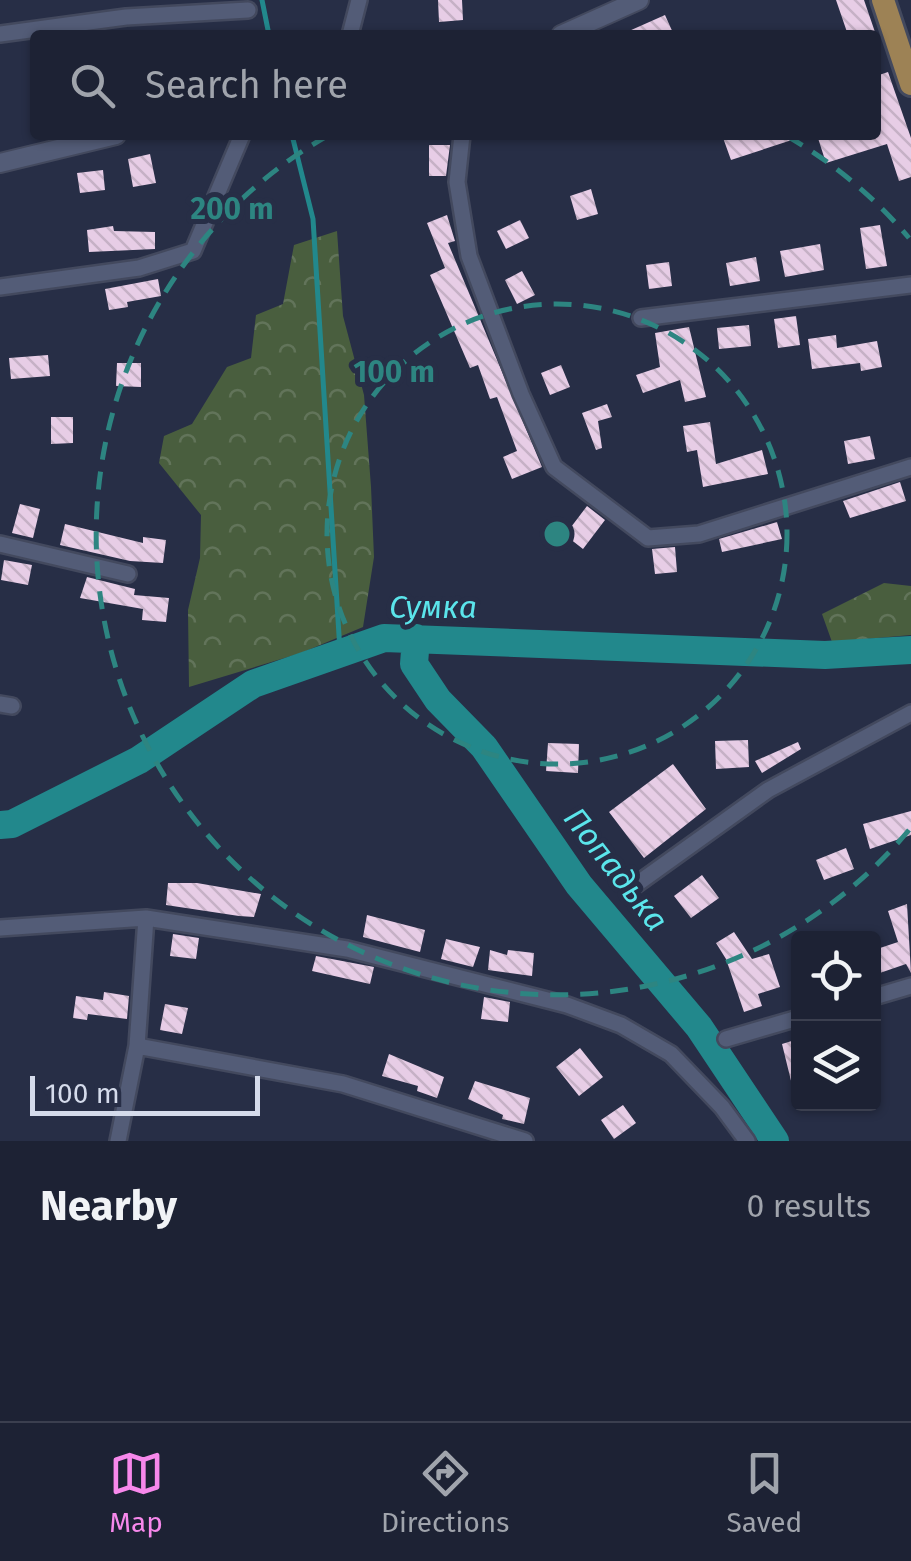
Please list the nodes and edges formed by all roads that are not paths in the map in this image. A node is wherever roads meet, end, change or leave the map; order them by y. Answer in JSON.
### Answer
{"nodes":[{"id":1,"x":359,"y":0,"type":"edge"},
{"id":2,"x":640,"y":0,"type":"edge"},
{"id":3,"x":882,"y":0,"type":"edge"},
{"id":4,"x":248,"y":10,"type":"dead end"},
{"id":5,"x":351,"y":30,"type":"edge"},
{"id":6,"x":572,"y":30,"type":"edge"},
{"id":7,"x":0,"y":34,"type":"edge"},
{"id":8,"x":911,"y":84,"type":"edge"},
{"id":9,"x":95,"y":140,"type":"edge"},
{"id":10,"x":240,"y":140,"type":"edge"},
{"id":11,"x":461,"y":140,"type":"edge"},
{"id":12,"x":0,"y":162,"type":"edge"},
{"id":13,"x":911,"y":285,"type":"edge"},
{"id":14,"x":0,"y":287,"type":"edge"},
{"id":15,"x":640,"y":318,"type":"dead end"},
{"id":16,"x":911,"y":466,"type":"edge"},
{"id":17,"x":0,"y":544,"type":"edge"},
{"id":18,"x":128,"y":574,"type":"dead end"},
{"id":19,"x":911,"y":713,"type":"edge"},
{"id":20,"x":630,"y":889,"type":"dead end"},
{"id":21,"x":146,"y":918,"type":"junction"},
{"id":22,"x":0,"y":928,"type":"edge"},
{"id":23,"x":911,"y":986,"type":"edge"},
{"id":24,"x":881,"y":995,"type":"edge"},
{"id":25,"x":791,"y":1020,"type":"edge"},
{"id":26,"x":726,"y":1039,"type":"dead end"},
{"id":27,"x":138,"y":1046,"type":"junction"},
{"id":28,"x":118,"y":1141,"type":"edge"},
{"id":29,"x":526,"y":1141,"type":"edge"},
{"id":30,"x":747,"y":1141,"type":"edge"}],
"edges":[{"from":1,"to":5,"type":"street"},
{"from":2,"to":6,"type":"street"},
{"from":3,"to":8,"type":"main road"},
{"from":4,"to":7,"type":"street"},
{"from":9,"to":12,"type":"street"},
{"from":10,"to":14,"type":"street"},
{"from":11,"to":16,"type":"street"},
{"from":13,"to":15,"type":"street"},
{"from":17,"to":18,"type":"street"},
{"from":19,"to":20,"type":"street"},
{"from":21,"to":22,"type":"street"},
{"from":21,"to":27,"type":"street"},
{"from":21,"to":30,"type":"street"},
{"from":23,"to":24,"type":"street"},
{"from":25,"to":26,"type":"street"},
{"from":27,"to":28,"type":"street"},
{"from":27,"to":29,"type":"street"}]}
